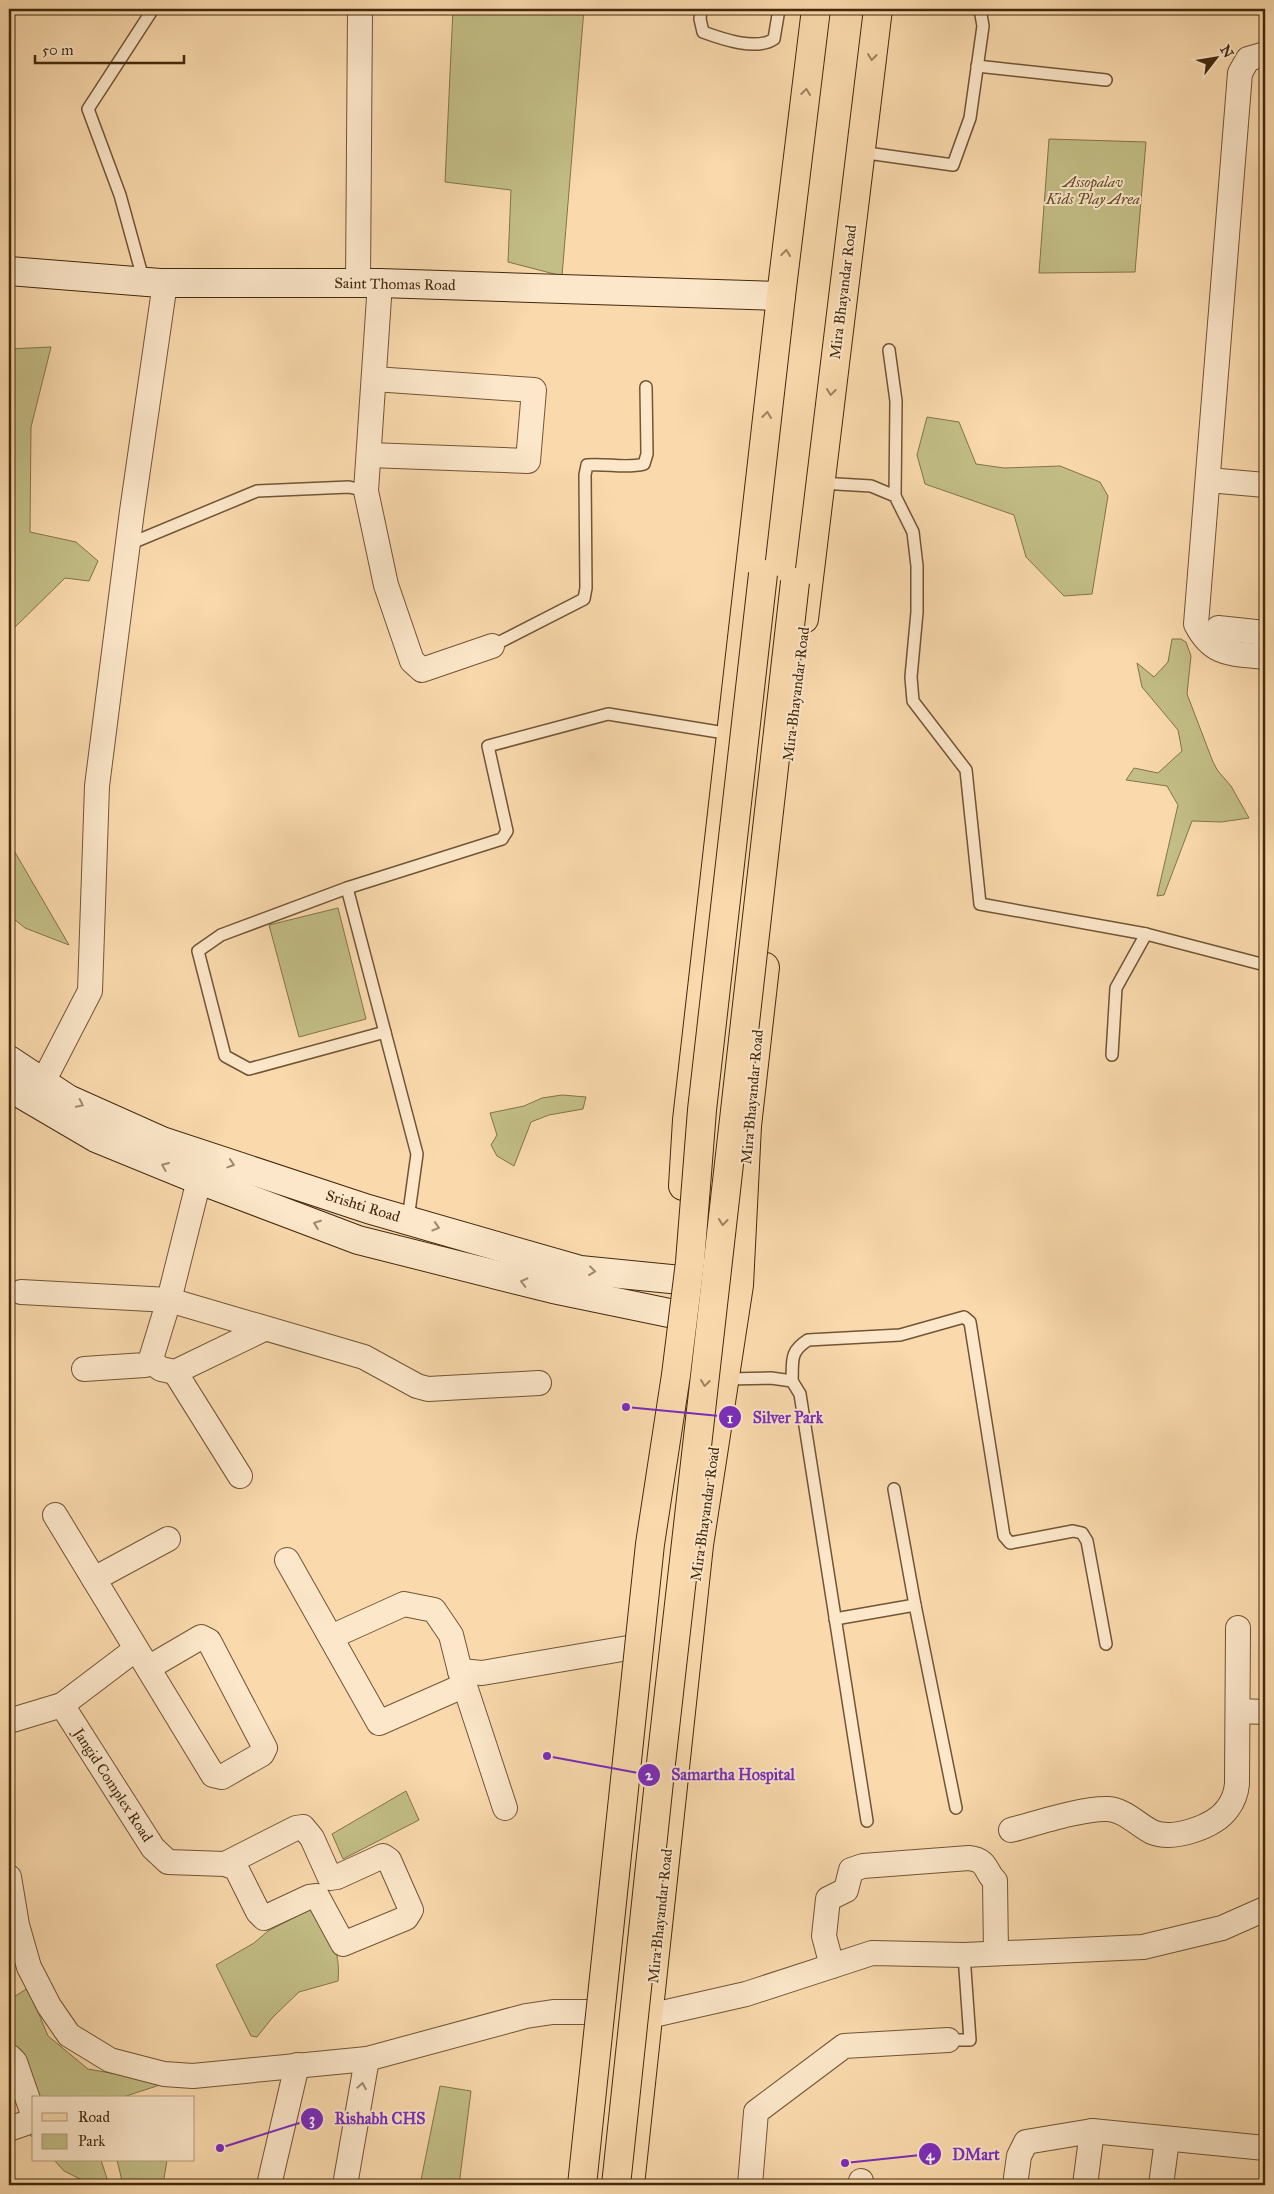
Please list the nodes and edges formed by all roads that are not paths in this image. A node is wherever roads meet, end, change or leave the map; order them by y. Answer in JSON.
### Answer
{"nodes":[{"id":1,"x":153,"y":9,"type":"edge"},
{"id":2,"x":360,"y":9,"type":"edge"},
{"id":3,"x":702,"y":9,"type":"edge"},
{"id":4,"x":779,"y":9,"type":"edge"},
{"id":5,"x":816,"y":9,"type":"edge"},
{"id":6,"x":878,"y":9,"type":"edge"},
{"id":7,"x":980,"y":9,"type":"edge"},
{"id":8,"x":1265,"y":54,"type":"edge"},
{"id":9,"x":978,"y":66,"type":"junction"},
{"id":10,"x":1106,"y":80,"type":"dead end"},
{"id":11,"x":860,"y":152,"type":"junction"},
{"id":12,"x":9,"y":271,"type":"edge"},
{"id":13,"x":155,"y":282,"type":"junction"},
{"id":14,"x":369,"y":283,"type":"junction"},
{"id":15,"x":781,"y":296,"type":"junction"},
{"id":16,"x":889,"y":350,"type":"dead end"},
{"id":17,"x":374,"y":379,"type":"junction"},
{"id":18,"x":646,"y":387,"type":"dead end"},
{"id":19,"x":764,"y":448,"type":"junction"},
{"id":20,"x":824,"y":454,"type":"junction"},
{"id":21,"x":369,"y":455,"type":"junction"},
{"id":22,"x":1265,"y":471,"type":"edge"},
{"id":23,"x":1208,"y":472,"type":"junction"},
{"id":24,"x":820,"y":483,"type":"junction"},
{"id":25,"x":1265,"y":485,"type":"edge"},
{"id":26,"x":366,"y":491,"type":"junction"},
{"id":27,"x":895,"y":496,"type":"junction"},
{"id":28,"x":128,"y":545,"type":"junction"},
{"id":29,"x":1218,"y":628,"type":"dead end"},
{"id":30,"x":1263,"y":633,"type":"edge"},
{"id":31,"x":492,"y":646,"type":"joint"},
{"id":32,"x":1262,"y":657,"type":"edge"},
{"id":33,"x":731,"y":734,"type":"junction"},
{"id":34,"x":347,"y":888,"type":"junction"},
{"id":35,"x":1146,"y":934,"type":"junction"},
{"id":36,"x":1265,"y":965,"type":"edge"},
{"id":37,"x":385,"y":1032,"type":"junction"},
{"id":38,"x":1112,"y":1055,"type":"dead end"},
{"id":39,"x":9,"y":1060,"type":"edge"},
{"id":40,"x":43,"y":1082,"type":"junction"},
{"id":41,"x":9,"y":1087,"type":"edge"},
{"id":42,"x":113,"y":1132,"type":"junction"},
{"id":43,"x":199,"y":1180,"type":"junction"},
{"id":44,"x":368,"y":1208,"type":"junction"},
{"id":45,"x":408,"y":1219,"type":"junction"},
{"id":46,"x":358,"y":1240,"type":"junction"},
{"id":47,"x":678,"y":1281,"type":"junction"},
{"id":48,"x":739,"y":1285,"type":"junction"},
{"id":49,"x":20,"y":1292,"type":"dead end"},
{"id":50,"x":168,"y":1300,"type":"junction"},
{"id":51,"x":674,"y":1314,"type":"junction"},
{"id":52,"x":734,"y":1323,"type":"junction"},
{"id":53,"x":264,"y":1329,"type":"junction"},
{"id":54,"x":150,"y":1361,"type":"junction"},
{"id":55,"x":84,"y":1369,"type":"dead end"},
{"id":56,"x":176,"y":1372,"type":"junction"},
{"id":57,"x":726,"y":1379,"type":"junction"},
{"id":58,"x":792,"y":1381,"type":"junction"},
{"id":59,"x":539,"y":1384,"type":"dead end"},
{"id":60,"x":240,"y":1476,"type":"dead end"},
{"id":61,"x":894,"y":1488,"type":"dead end"},
{"id":62,"x":55,"y":1515,"type":"dead end"},
{"id":63,"x":168,"y":1539,"type":"dead end"},
{"id":64,"x":287,"y":1560,"type":"dead end"},
{"id":65,"x":94,"y":1579,"type":"junction"},
{"id":66,"x":915,"y":1605,"type":"junction"},
{"id":67,"x":835,"y":1619,"type":"junction"},
{"id":68,"x":1238,"y":1628,"type":"dead end"},
{"id":69,"x":331,"y":1637,"type":"junction"},
{"id":70,"x":1106,"y":1644,"type":"dead end"},
{"id":71,"x":628,"y":1648,"type":"junction"},
{"id":72,"x":142,"y":1658,"type":"junction"},
{"id":73,"x":462,"y":1678,"type":"junction"},
{"id":74,"x":62,"y":1704,"type":"junction"},
{"id":75,"x":1238,"y":1711,"type":"junction"},
{"id":76,"x":1265,"y":1712,"type":"edge"},
{"id":77,"x":9,"y":1721,"type":"edge"},
{"id":78,"x":505,"y":1808,"type":"dead end"},
{"id":79,"x":956,"y":1808,"type":"dead end"},
{"id":80,"x":867,"y":1821,"type":"dead end"},
{"id":81,"x":1011,"y":1830,"type":"dead end"},
{"id":82,"x":225,"y":1864,"type":"junction"},
{"id":83,"x":9,"y":1877,"type":"edge"},
{"id":84,"x":1265,"y":1909,"type":"edge"},
{"id":85,"x":996,"y":1953,"type":"junction"},
{"id":86,"x":964,"y":1955,"type":"junction"},
{"id":87,"x":832,"y":1966,"type":"junction"},
{"id":88,"x":588,"y":2012,"type":"junction"},
{"id":89,"x":649,"y":2016,"type":"junction"},
{"id":90,"x":948,"y":2040,"type":"joint"},
{"id":91,"x":9,"y":2056,"type":"edge"},
{"id":92,"x":367,"y":2059,"type":"junction"},
{"id":93,"x":297,"y":2066,"type":"junction"},
{"id":94,"x":32,"y":2111,"type":"edge"},
{"id":95,"x":32,"y":2121,"type":"edge"},
{"id":96,"x":9,"y":2129,"type":"edge"},
{"id":97,"x":1092,"y":2131,"type":"junction"},
{"id":98,"x":1167,"y":2140,"type":"junction"},
{"id":99,"x":1265,"y":2148,"type":"edge"},
{"id":100,"x":269,"y":2185,"type":"edge"},
{"id":101,"x":345,"y":2185,"type":"edge"},
{"id":102,"x":569,"y":2185,"type":"edge"},
{"id":103,"x":582,"y":2185,"type":"edge"},
{"id":104,"x":616,"y":2185,"type":"edge"},
{"id":105,"x":630,"y":2185,"type":"edge"},
{"id":106,"x":750,"y":2185,"type":"edge"},
{"id":107,"x":1015,"y":2185,"type":"edge"},
{"id":108,"x":1085,"y":2185,"type":"edge"},
{"id":109,"x":1162,"y":2185,"type":"edge"}],
"edges":[{"from":1,"to":13,"type":"lane"},
{"from":2,"to":14,"type":"street"},
{"from":3,"to":4,"type":"lane"},
{"from":15,"to":5,"type":"main road","one_way":true},
{"from":6,"to":11,"type":"main road","name":"Mira Bhayandar Road","one_way":true},
{"from":7,"to":9,"type":"lane"},
{"from":8,"to":23,"type":"street"},
{"from":9,"to":10,"type":"lane"},
{"from":9,"to":11,"type":"lane"},
{"from":11,"to":20,"type":"main road","name":"Mira Bhayandar Road","one_way":true},
{"from":12,"to":13,"type":"main road","name":"Saint Thomas Road"},
{"from":13,"to":14,"type":"main road","name":"Saint Thomas Road"},
{"from":13,"to":28,"type":"street"},
{"from":14,"to":15,"type":"main road","name":"Saint Thomas Road"},
{"from":14,"to":17,"type":"street"},
{"from":19,"to":15,"type":"main road","one_way":true},
{"from":16,"to":27,"type":"lane"},
{"from":17,"to":21,"type":"street"},
{"from":17,"to":21,"type":"street"},
{"from":18,"to":31,"type":"lane"},
{"from":19,"to":33,"type":"main road"},
{"from":19,"to":103,"type":"main road","bridge":true},
{"from":20,"to":24,"type":"main road","name":"Mira Bhayandar Road"},
{"from":20,"to":104,"type":"main road","one_way":true,"bridge":true},
{"from":21,"to":26,"type":"street"},
{"from":22,"to":23,"type":"street"},
{"from":23,"to":25,"type":"street"},
{"from":23,"to":32,"type":"street"},
{"from":24,"to":27,"type":"lane"},
{"from":24,"to":48,"type":"main road","name":"Mira Bhayandar Road"},
{"from":26,"to":28,"type":"lane"},
{"from":26,"to":31,"type":"street"},
{"from":27,"to":35,"type":"lane"},
{"from":28,"to":40,"type":"street"},
{"from":29,"to":30,"type":"street"},
{"from":30,"to":32,"type":"street"},
{"from":33,"to":34,"type":"lane"},
{"from":33,"to":47,"type":"main road"},
{"from":34,"to":37,"type":"lane"},
{"from":34,"to":37,"type":"lane"},
{"from":35,"to":36,"type":"lane"},
{"from":35,"to":38,"type":"lane"},
{"from":37,"to":45,"type":"lane"},
{"from":39,"to":40,"type":"main road","name":"Srishti Road"},
{"from":40,"to":42,"type":"main road","name":"Srishti Road","one_way":true},
{"from":41,"to":42,"type":"main road","name":"Srishti Road"},
{"from":43,"to":42,"type":"main road","name":"Srishti Road","one_way":true},
{"from":42,"to":44,"type":"main road","name":"Srishti Road","one_way":true},
{"from":46,"to":43,"type":"main road","name":"Srishti Road","one_way":true},
{"from":43,"to":50,"type":"street"},
{"from":44,"to":45,"type":"main road","name":"Srishti Road"},
{"from":44,"to":46,"type":"main road"},
{"from":45,"to":47,"type":"main road","name":"Srishti Road","one_way":true},
{"from":51,"to":46,"type":"main road","name":"Srishti Road","one_way":true},
{"from":47,"to":48,"type":"main road","name":"Srishti Road"},
{"from":47,"to":51,"type":"main road"},
{"from":48,"to":52,"type":"main road","name":"Mira Bhayandar Road"},
{"from":49,"to":50,"type":"street"},
{"from":50,"to":53,"type":"street"},
{"from":50,"to":54,"type":"street"},
{"from":51,"to":52,"type":"main road","name":"Srishti Road"},
{"from":51,"to":71,"type":"main road"},
{"from":52,"to":57,"type":"main road","name":"Mira Bhayandar Road"},
{"from":53,"to":56,"type":"street"},
{"from":53,"to":59,"type":"street"},
{"from":54,"to":55,"type":"street"},
{"from":54,"to":56,"type":"street"},
{"from":56,"to":60,"type":"street"},
{"from":57,"to":58,"type":"lane"},
{"from":57,"to":89,"type":"main road","name":"Mira Bhayandar Road"},
{"from":58,"to":67,"type":"lane"},
{"from":58,"to":70,"type":"lane"},
{"from":61,"to":66,"type":"lane"},
{"from":62,"to":65,"type":"street"},
{"from":63,"to":65,"type":"street"},
{"from":64,"to":69,"type":"street"},
{"from":65,"to":72,"type":"street"},
{"from":66,"to":67,"type":"lane"},
{"from":66,"to":79,"type":"lane"},
{"from":67,"to":80,"type":"lane"},
{"from":68,"to":75,"type":"street"},
{"from":69,"to":73,"type":"street"},
{"from":69,"to":73,"type":"street"},
{"from":71,"to":73,"type":"street"},
{"from":71,"to":88,"type":"main road"},
{"from":72,"to":72,"type":"street"},
{"from":72,"to":74,"type":"street"},
{"from":73,"to":78,"type":"street"},
{"from":74,"to":77,"type":"street"},
{"from":74,"to":82,"type":"street","name":"Jangid Complex Road"},
{"from":75,"to":76,"type":"street"},
{"from":75,"to":81,"type":"street"},
{"from":82,"to":82,"type":"street","name":"Jangid Complex Road"},
{"from":83,"to":93,"type":"street"},
{"from":84,"to":85,"type":"street"},
{"from":85,"to":86,"type":"street"},
{"from":85,"to":87,"type":"street"},
{"from":86,"to":87,"type":"street"},
{"from":86,"to":90,"type":"lane"},
{"from":87,"to":89,"type":"street"},
{"from":88,"to":92,"type":"street"},
{"from":88,"to":102,"type":"main road"},
{"from":89,"to":105,"type":"main road","name":"Mira Bhayandar Road"},
{"from":90,"to":106,"type":"street"},
{"from":91,"to":94,"type":"street"},
{"from":92,"to":93,"type":"street"},
{"from":101,"to":92,"type":"street","one_way":true},
{"from":93,"to":100,"type":"street"},
{"from":95,"to":96,"type":"street"},
{"from":97,"to":98,"type":"street"},
{"from":97,"to":107,"type":"street"},
{"from":97,"to":108,"type":"street"},
{"from":98,"to":99,"type":"street"},
{"from":98,"to":109,"type":"street"}]}
